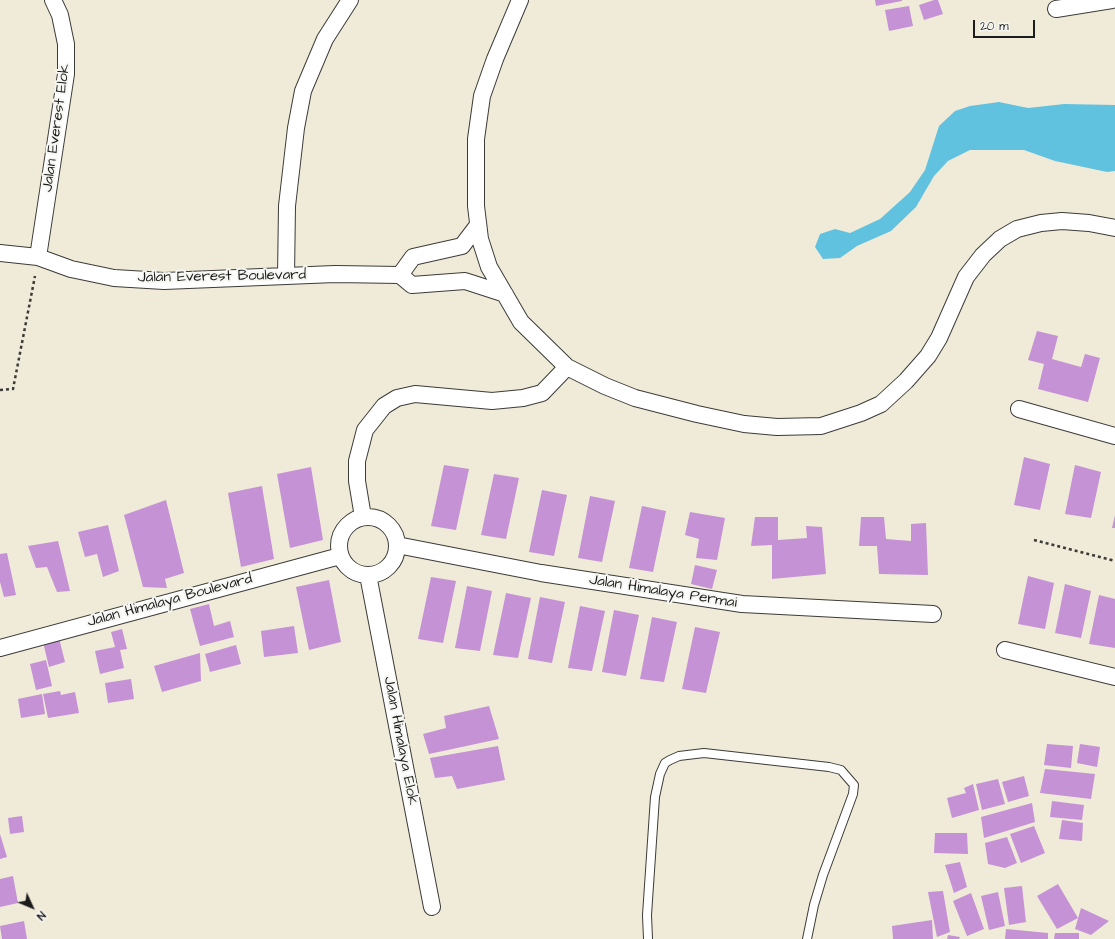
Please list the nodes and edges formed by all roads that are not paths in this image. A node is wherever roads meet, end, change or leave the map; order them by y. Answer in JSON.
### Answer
{"nodes":[{"id":1,"x":53,"y":0,"type":"edge"},
{"id":2,"x":350,"y":0,"type":"edge"},
{"id":3,"x":520,"y":0,"type":"edge"},
{"id":4,"x":1112,"y":0,"type":"edge"},
{"id":5,"x":1056,"y":9,"type":"dead end"},
{"id":6,"x":478,"y":225,"type":"junction"},
{"id":7,"x":1115,"y":228,"type":"edge"},
{"id":8,"x":0,"y":252,"type":"edge"},
{"id":9,"x":38,"y":257,"type":"junction"},
{"id":10,"x":400,"y":275,"type":"junction"},
{"id":11,"x":286,"y":276,"type":"junction"},
{"id":12,"x":505,"y":294,"type":"junction"},
{"id":13,"x":567,"y":367,"type":"junction"},
{"id":14,"x":1019,"y":408,"type":"dead end"},
{"id":15,"x":1115,"y":436,"type":"edge"},
{"id":16,"x":363,"y":517,"type":"junction"},
{"id":17,"x":397,"y":545,"type":"junction"},
{"id":18,"x":340,"y":556,"type":"junction"},
{"id":19,"x":368,"y":575,"type":"junction"},
{"id":20,"x":933,"y":614,"type":"dead end"},
{"id":21,"x":0,"y":648,"type":"edge"},
{"id":22,"x":1005,"y":650,"type":"dead end"},
{"id":23,"x":1115,"y":677,"type":"edge"},
{"id":24,"x":432,"y":907,"type":"dead end"},
{"id":25,"x":648,"y":939,"type":"edge"},
{"id":26,"x":807,"y":939,"type":"edge"}],
"edges":[{"from":1,"to":9,"type":"street","name":"Jalan Everest Elok"},
{"from":2,"to":11,"type":"street"},
{"from":3,"to":6,"type":"street"},
{"from":4,"to":5,"type":"street"},
{"from":6,"to":10,"type":"street"},
{"from":6,"to":12,"type":"street"},
{"from":7,"to":13,"type":"street"},
{"from":8,"to":9,"type":"street","name":"Jalan Everest Boulevard"},
{"from":9,"to":11,"type":"street","name":"Jalan Everest Boulevard"},
{"from":10,"to":11,"type":"street","name":"Jalan Everest Boulevard"},
{"from":10,"to":12,"type":"street"},
{"from":12,"to":13,"type":"street"},
{"from":13,"to":16,"type":"street"},
{"from":14,"to":15,"type":"street"},
{"from":16,"to":17,"type":"street"},
{"from":16,"to":18,"type":"street"},
{"from":17,"to":19,"type":"street"},
{"from":17,"to":20,"type":"street","name":"Jalan Himalaya Permai"},
{"from":18,"to":19,"type":"street"},
{"from":18,"to":21,"type":"street","name":"Jalan Himalaya Boulevard"},
{"from":19,"to":24,"type":"street","name":"Jalan Himalaya Elok"},
{"from":22,"to":23,"type":"street"},
{"from":25,"to":26,"type":"lane"}]}
